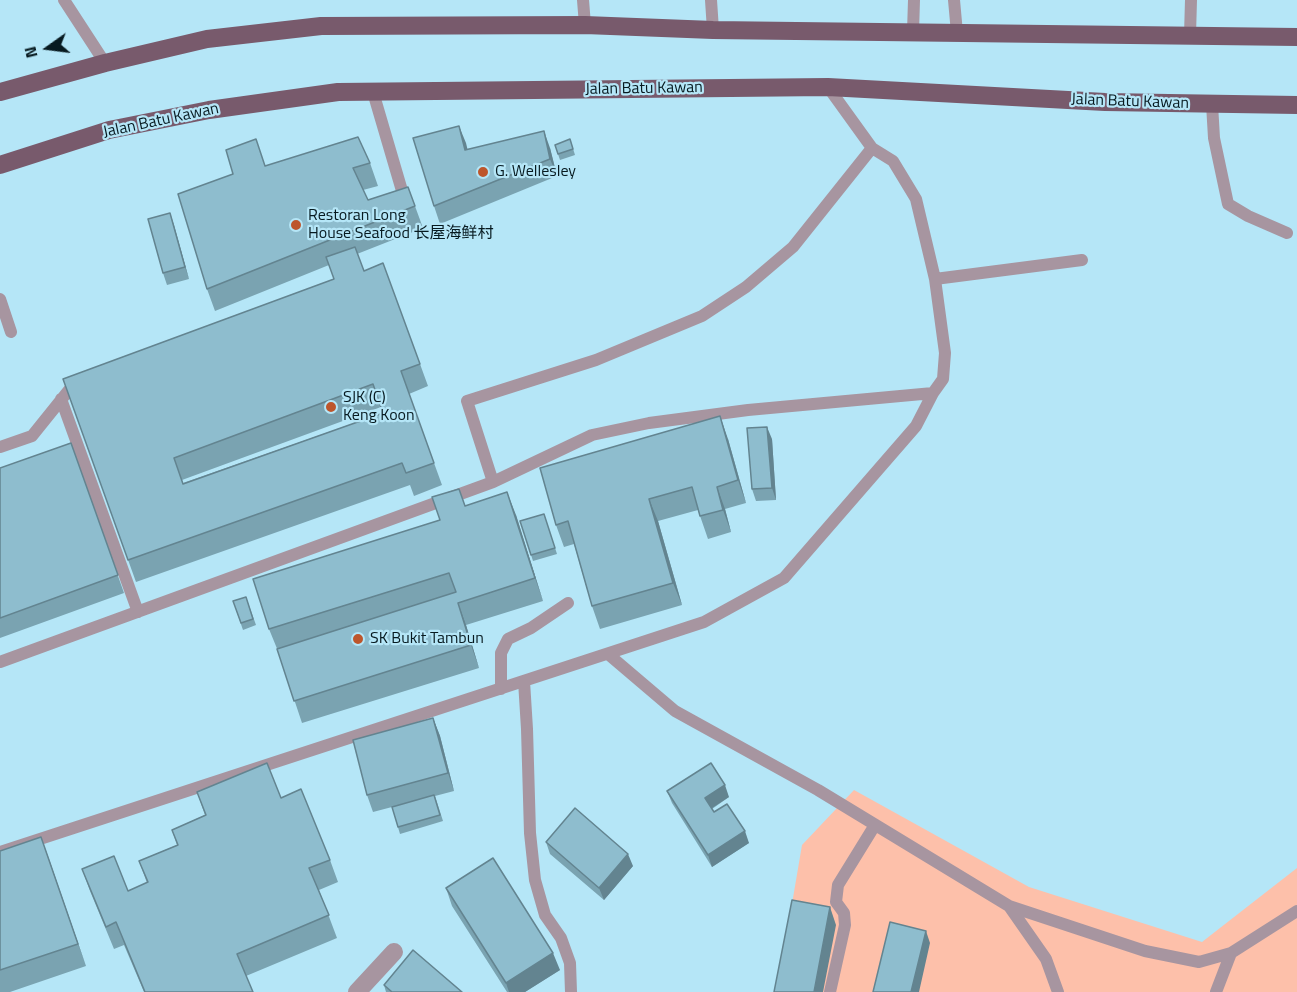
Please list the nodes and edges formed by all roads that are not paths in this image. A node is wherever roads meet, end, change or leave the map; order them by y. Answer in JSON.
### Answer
{"nodes":[{"id":1,"x":64,"y":0,"type":"edge"},
{"id":2,"x":583,"y":0,"type":"edge"},
{"id":3,"x":711,"y":0,"type":"edge"},
{"id":4,"x":914,"y":0,"type":"edge"},
{"id":5,"x":954,"y":0,"type":"edge"},
{"id":6,"x":1191,"y":0,"type":"edge"},
{"id":7,"x":585,"y":25,"type":"junction"},
{"id":8,"x":713,"y":30,"type":"junction"},
{"id":9,"x":913,"y":32,"type":"junction"},
{"id":10,"x":957,"y":33,"type":"junction"},
{"id":11,"x":1190,"y":35,"type":"junction"},
{"id":12,"x":1297,"y":36,"type":"edge"},
{"id":13,"x":105,"y":63,"type":"junction"},
{"id":14,"x":828,"y":87,"type":"junction"},
{"id":15,"x":0,"y":92,"type":"edge"},
{"id":16,"x":373,"y":92,"type":"junction"},
{"id":17,"x":1212,"y":104,"type":"junction"},
{"id":18,"x":1297,"y":105,"type":"edge"},
{"id":19,"x":872,"y":148,"type":"junction"},
{"id":20,"x":0,"y":165,"type":"edge"},
{"id":21,"x":405,"y":201,"type":"edge"},
{"id":22,"x":1287,"y":233,"type":"dead end"},
{"id":23,"x":1082,"y":260,"type":"dead end"},
{"id":24,"x":935,"y":279,"type":"junction"},
{"id":25,"x":0,"y":299,"type":"edge"},
{"id":26,"x":11,"y":332,"type":"dead end"},
{"id":27,"x":99,"y":379,"type":"edge"},
{"id":28,"x":933,"y":393,"type":"junction"},
{"id":29,"x":61,"y":399,"type":"junction"},
{"id":30,"x":0,"y":447,"type":"edge"},
{"id":31,"x":493,"y":482,"type":"junction"},
{"id":32,"x":568,"y":603,"type":"dead end"},
{"id":33,"x":138,"y":612,"type":"junction"},
{"id":34,"x":608,"y":654,"type":"junction"},
{"id":35,"x":0,"y":662,"type":"edge"},
{"id":36,"x":524,"y":681,"type":"junction"},
{"id":37,"x":501,"y":689,"type":"junction"},
{"id":38,"x":875,"y":825,"type":"junction"},
{"id":39,"x":0,"y":852,"type":"edge"},
{"id":40,"x":1009,"y":906,"type":"junction"},
{"id":41,"x":1297,"y":911,"type":"edge"},
{"id":42,"x":394,"y":952,"type":"dead end"},
{"id":43,"x":1231,"y":952,"type":"junction"},
{"id":44,"x":357,"y":992,"type":"edge"},
{"id":45,"x":571,"y":992,"type":"edge"},
{"id":46,"x":830,"y":992,"type":"edge"},
{"id":47,"x":1058,"y":992,"type":"edge"},
{"id":48,"x":1216,"y":992,"type":"edge"}],
"edges":[{"from":1,"to":13,"type":"lane"},
{"from":2,"to":7,"type":"lane"},
{"from":3,"to":8,"type":"lane"},
{"from":4,"to":9,"type":"lane"},
{"from":5,"to":10,"type":"lane"},
{"from":6,"to":11,"type":"lane"},
{"from":7,"to":8,"type":"main road"},
{"from":7,"to":13,"type":"main road"},
{"from":8,"to":9,"type":"main road"},
{"from":9,"to":10,"type":"main road"},
{"from":10,"to":11,"type":"main road"},
{"from":11,"to":12,"type":"main road"},
{"from":13,"to":15,"type":"main road"},
{"from":14,"to":16,"type":"main road","name":"Jalan Batu Kawan"},
{"from":14,"to":17,"type":"main road","name":"Jalan Batu Kawan"},
{"from":14,"to":19,"type":"lane"},
{"from":16,"to":20,"type":"main road","name":"Jalan Batu Kawan"},
{"from":16,"to":21,"type":"lane"},
{"from":17,"to":18,"type":"main road","name":"Jalan Batu Kawan"},
{"from":17,"to":22,"type":"lane"},
{"from":19,"to":24,"type":"lane"},
{"from":19,"to":31,"type":"lane"},
{"from":23,"to":24,"type":"lane"},
{"from":24,"to":28,"type":"lane"},
{"from":25,"to":26,"type":"lane"},
{"from":27,"to":29,"type":"lane"},
{"from":28,"to":31,"type":"lane"},
{"from":28,"to":34,"type":"lane"},
{"from":29,"to":30,"type":"lane"},
{"from":29,"to":33,"type":"lane"},
{"from":31,"to":33,"type":"lane"},
{"from":32,"to":37,"type":"lane"},
{"from":33,"to":35,"type":"lane"},
{"from":34,"to":36,"type":"lane"},
{"from":34,"to":38,"type":"lane"},
{"from":36,"to":37,"type":"lane"},
{"from":36,"to":45,"type":"lane"},
{"from":37,"to":39,"type":"lane"},
{"from":38,"to":40,"type":"lane"},
{"from":38,"to":46,"type":"lane"},
{"from":40,"to":43,"type":"lane"},
{"from":40,"to":47,"type":"lane"},
{"from":41,"to":43,"type":"lane"},
{"from":42,"to":44,"type":"street"},
{"from":43,"to":48,"type":"lane"}]}
